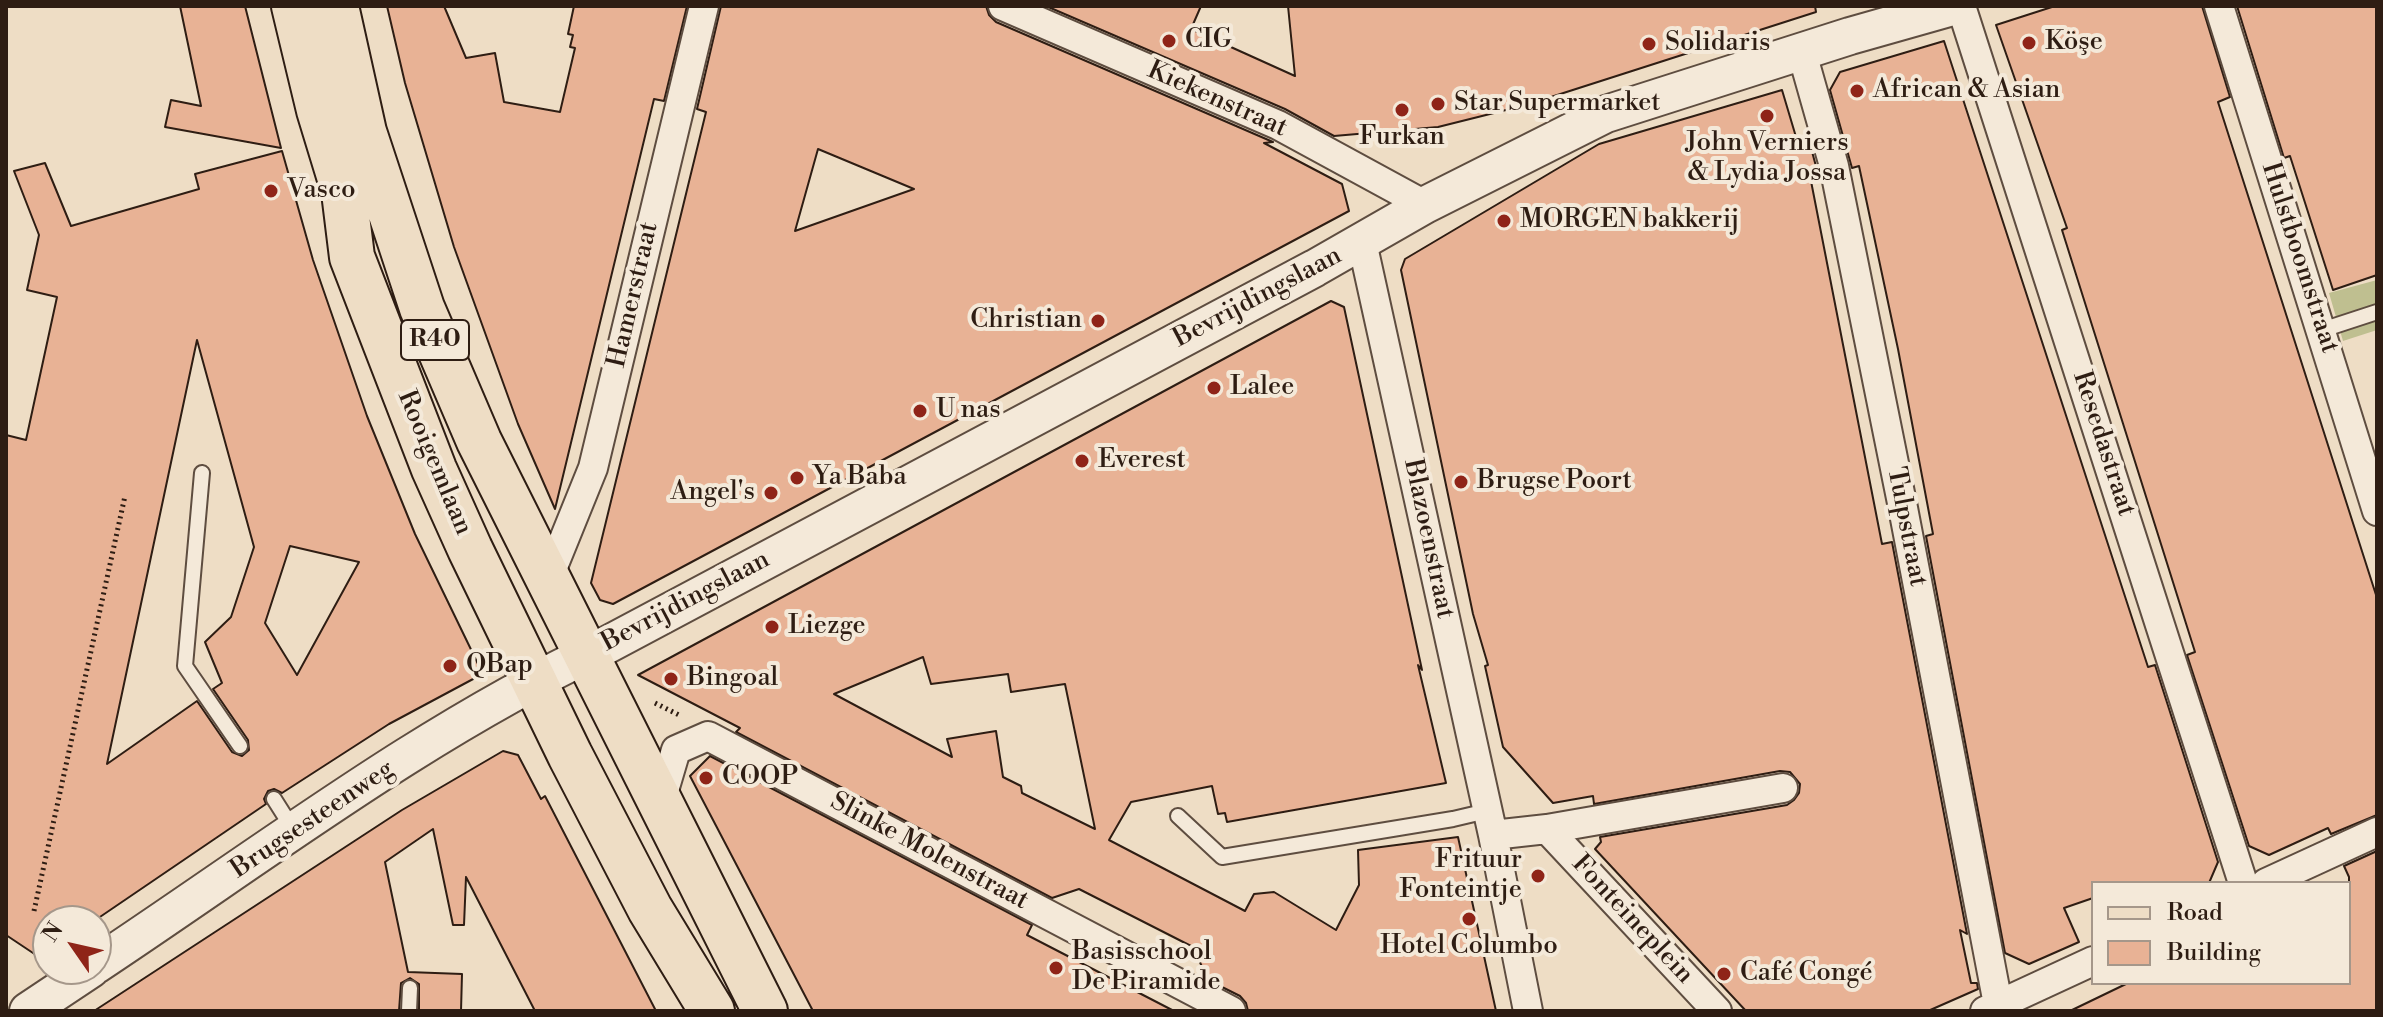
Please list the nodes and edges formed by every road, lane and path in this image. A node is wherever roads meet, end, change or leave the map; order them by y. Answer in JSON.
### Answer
{"nodes":[{"id":1,"x":294,"y":6,"type":"edge"},
{"id":2,"x":336,"y":6,"type":"edge"},
{"id":3,"x":704,"y":6,"type":"edge"},
{"id":4,"x":1003,"y":6,"type":"edge"},
{"id":5,"x":1959,"y":6,"type":"edge"},
{"id":6,"x":2219,"y":6,"type":"edge"},
{"id":7,"x":1891,"y":16,"type":"edge"},
{"id":8,"x":1802,"y":53,"type":"junction"},
{"id":9,"x":1425,"y":205,"type":"junction"},
{"id":10,"x":1362,"y":242,"type":"junction"},
{"id":11,"x":2377,"y":312,"type":"edge"},
{"id":12,"x":2322,"y":330,"type":"junction"},
{"id":13,"x":202,"y":473,"type":"dead end"},
{"id":14,"x":125,"y":496,"type":"dead end"},
{"id":15,"x":2377,"y":511,"type":"edge"},
{"id":16,"x":548,"y":579,"type":"junction"},
{"id":17,"x":586,"y":655,"type":"junction"},
{"id":18,"x":534,"y":681,"type":"junction"},
{"id":19,"x":240,"y":746,"type":"dead end"},
{"id":20,"x":1783,"y":788,"type":"dead end"},
{"id":21,"x":274,"y":799,"type":"dead end"},
{"id":22,"x":660,"y":804,"type":"junction"},
{"id":23,"x":1178,"y":816,"type":"dead end"},
{"id":24,"x":1490,"y":823,"type":"junction"},
{"id":25,"x":1547,"y":829,"type":"junction"},
{"id":26,"x":295,"y":831,"type":"junction"},
{"id":27,"x":2377,"y":832,"type":"edge"},
{"id":28,"x":2242,"y":881,"type":"edge"},
{"id":29,"x":2270,"y":881,"type":"edge"},
{"id":30,"x":35,"y":905,"type":"edge"},
{"id":31,"x":112,"y":954,"type":"edge"},
{"id":32,"x":2091,"y":962,"type":"edge"},
{"id":33,"x":67,"y":985,"type":"edge"},
{"id":34,"x":410,"y":988,"type":"dead end"},
{"id":35,"x":1991,"y":1008,"type":"edge"},
{"id":36,"x":28,"y":1011,"type":"edge"},
{"id":37,"x":409,"y":1011,"type":"edge"},
{"id":38,"x":712,"y":1011,"type":"edge"},
{"id":39,"x":765,"y":1011,"type":"edge"},
{"id":40,"x":1231,"y":1011,"type":"edge"},
{"id":41,"x":1528,"y":1011,"type":"edge"},
{"id":42,"x":1717,"y":1011,"type":"edge"}],
"edges":[{"from":1,"to":18,"type":"main road","name":"Rooigemlaan","number":"R40"},
{"from":2,"to":16,"type":"main road","name":"Rooigemlaan","number":"R40"},
{"from":3,"to":16,"type":"street","name":"Hamerstraat"},
{"from":4,"to":9,"type":"street","name":"Kiekenstraat"},
{"from":5,"to":7,"type":"street","name":"Bevrijdingslaan"},
{"from":5,"to":28,"type":"street","name":"Resedastraat"},
{"from":6,"to":12,"type":"street","name":"Hulstboomstraat"},
{"from":7,"to":8,"type":"street","name":"Bevrijdingslaan"},
{"from":8,"to":9,"type":"street","name":"Bevrijdingslaan"},
{"from":8,"to":35,"type":"street","name":"Tulpstraat"},
{"from":9,"to":10,"type":"street","name":"Bevrijdingslaan"},
{"from":10,"to":17,"type":"street","name":"Bevrijdingslaan"},
{"from":10,"to":24,"type":"street","name":"Blazoenstraat"},
{"from":11,"to":12,"type":"lane"},
{"from":12,"to":15,"type":"street","name":"Hulstboomstraat"},
{"from":13,"to":19,"type":"lane"},
{"from":14,"to":30,"type":"path"},
{"from":16,"to":17,"type":"main road","name":"Rooigemlaan","number":"R40"},
{"from":17,"to":18,"type":"street"},
{"from":17,"to":22,"type":"main road","name":"Rooigemlaan","number":"R40"},
{"from":18,"to":26,"type":"street","name":"Brugsesteenweg"},
{"from":18,"to":38,"type":"main road","name":"Rooigemlaan","number":"R40"},
{"from":20,"to":25,"type":"street","name":"Fonteineplein"},
{"from":21,"to":26,"type":"lane"},
{"from":22,"to":39,"type":"main road","name":"Rooigemlaan","number":"R40"},
{"from":22,"to":40,"type":"street","name":"Slinke Molenstraat"},
{"from":23,"to":24,"type":"lane"},
{"from":24,"to":25,"type":"street","name":"Fonteineplein"},
{"from":24,"to":41,"type":"street"},
{"from":25,"to":42,"type":"street","name":"Fonteineplein"},
{"from":26,"to":31,"type":"street","name":"Brugsesteenweg"},
{"from":27,"to":29,"type":"street"},
{"from":32,"to":35,"type":"street"},
{"from":33,"to":36,"type":"street"},
{"from":34,"to":37,"type":"lane"}]}
